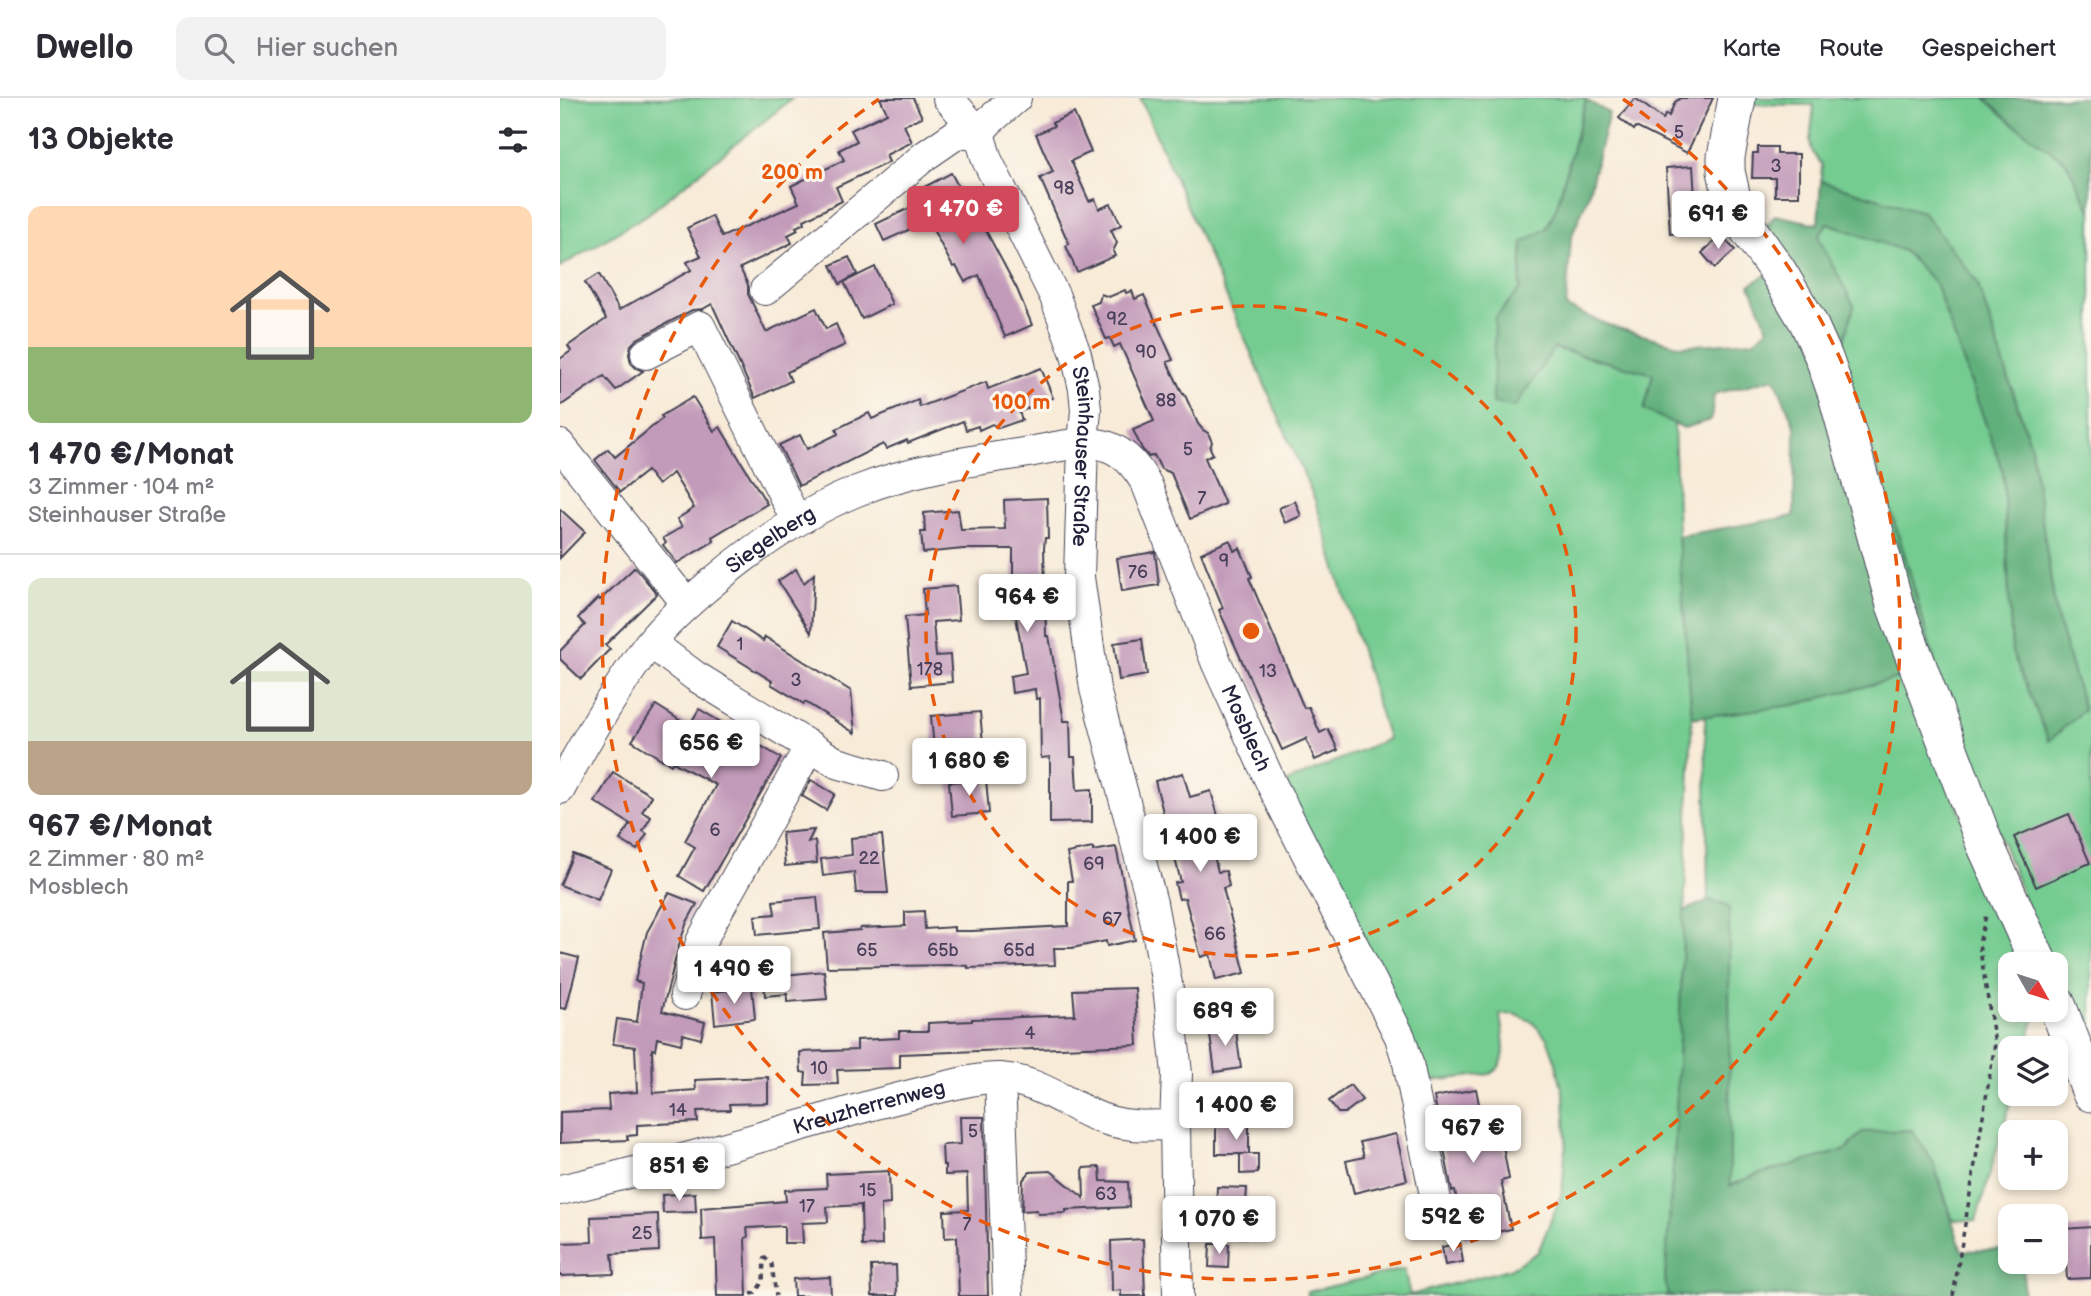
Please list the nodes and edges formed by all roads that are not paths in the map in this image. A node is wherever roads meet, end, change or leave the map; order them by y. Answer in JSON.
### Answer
{"nodes":[{"id":1,"x":947,"y":98,"type":"edge"},
{"id":2,"x":1017,"y":98,"type":"edge"},
{"id":3,"x":1737,"y":98,"type":"edge"},
{"id":4,"x":979,"y":133,"type":"junction"},
{"id":5,"x":765,"y":290,"type":"dead end"},
{"id":6,"x":646,"y":354,"type":"dead end"},
{"id":7,"x":1083,"y":443,"type":"junction"},
{"id":8,"x":560,"y":445,"type":"edge"},
{"id":9,"x":796,"y":520,"type":"junction"},
{"id":10,"x":687,"y":604,"type":"junction"},
{"id":11,"x":651,"y":643,"type":"junction"},
{"id":12,"x":810,"y":746,"type":"junction"},
{"id":13,"x":883,"y":776,"type":"dead end"},
{"id":14,"x":560,"y":789,"type":"edge"},
{"id":15,"x":2034,"y":952,"type":"edge"},
{"id":16,"x":685,"y":995,"type":"dead end"},
{"id":17,"x":2064,"y":1022,"type":"edge"},
{"id":18,"x":1000,"y":1078,"type":"junction"},
{"id":19,"x":2091,"y":1093,"type":"edge"},
{"id":20,"x":1175,"y":1124,"type":"junction"},
{"id":21,"x":560,"y":1190,"type":"edge"},
{"id":22,"x":1436,"y":1200,"type":"dead end"},
{"id":23,"x":1008,"y":1296,"type":"edge"},
{"id":24,"x":1178,"y":1296,"type":"edge"}],
"edges":[{"from":1,"to":4,"type":"street","name":"Steinhauser Straße"},
{"from":2,"to":4,"type":"street"},
{"from":3,"to":15,"type":"main road"},
{"from":4,"to":5,"type":"street"},
{"from":4,"to":7,"type":"street","name":"Steinhauser Straße"},
{"from":6,"to":9,"type":"street"},
{"from":7,"to":9,"type":"street","name":"Siegelberg"},
{"from":7,"to":20,"type":"street","name":"Steinhauser Straße"},
{"from":7,"to":22,"type":"street","name":"Mosblech"},
{"from":8,"to":10,"type":"street"},
{"from":9,"to":10,"type":"street","name":"Siegelberg"},
{"from":10,"to":11,"type":"street","name":"Siegelberg"},
{"from":11,"to":12,"type":"street"},
{"from":11,"to":14,"type":"street","name":"Siegelberg"},
{"from":12,"to":13,"type":"street"},
{"from":12,"to":16,"type":"street"},
{"from":17,"to":19,"type":"main road"},
{"from":18,"to":20,"type":"street","name":"Kreuzherrenweg"},
{"from":18,"to":21,"type":"street","name":"Kreuzherrenweg"},
{"from":18,"to":23,"type":"street"},
{"from":20,"to":24,"type":"street","name":"Steinhauser Straße"}]}
